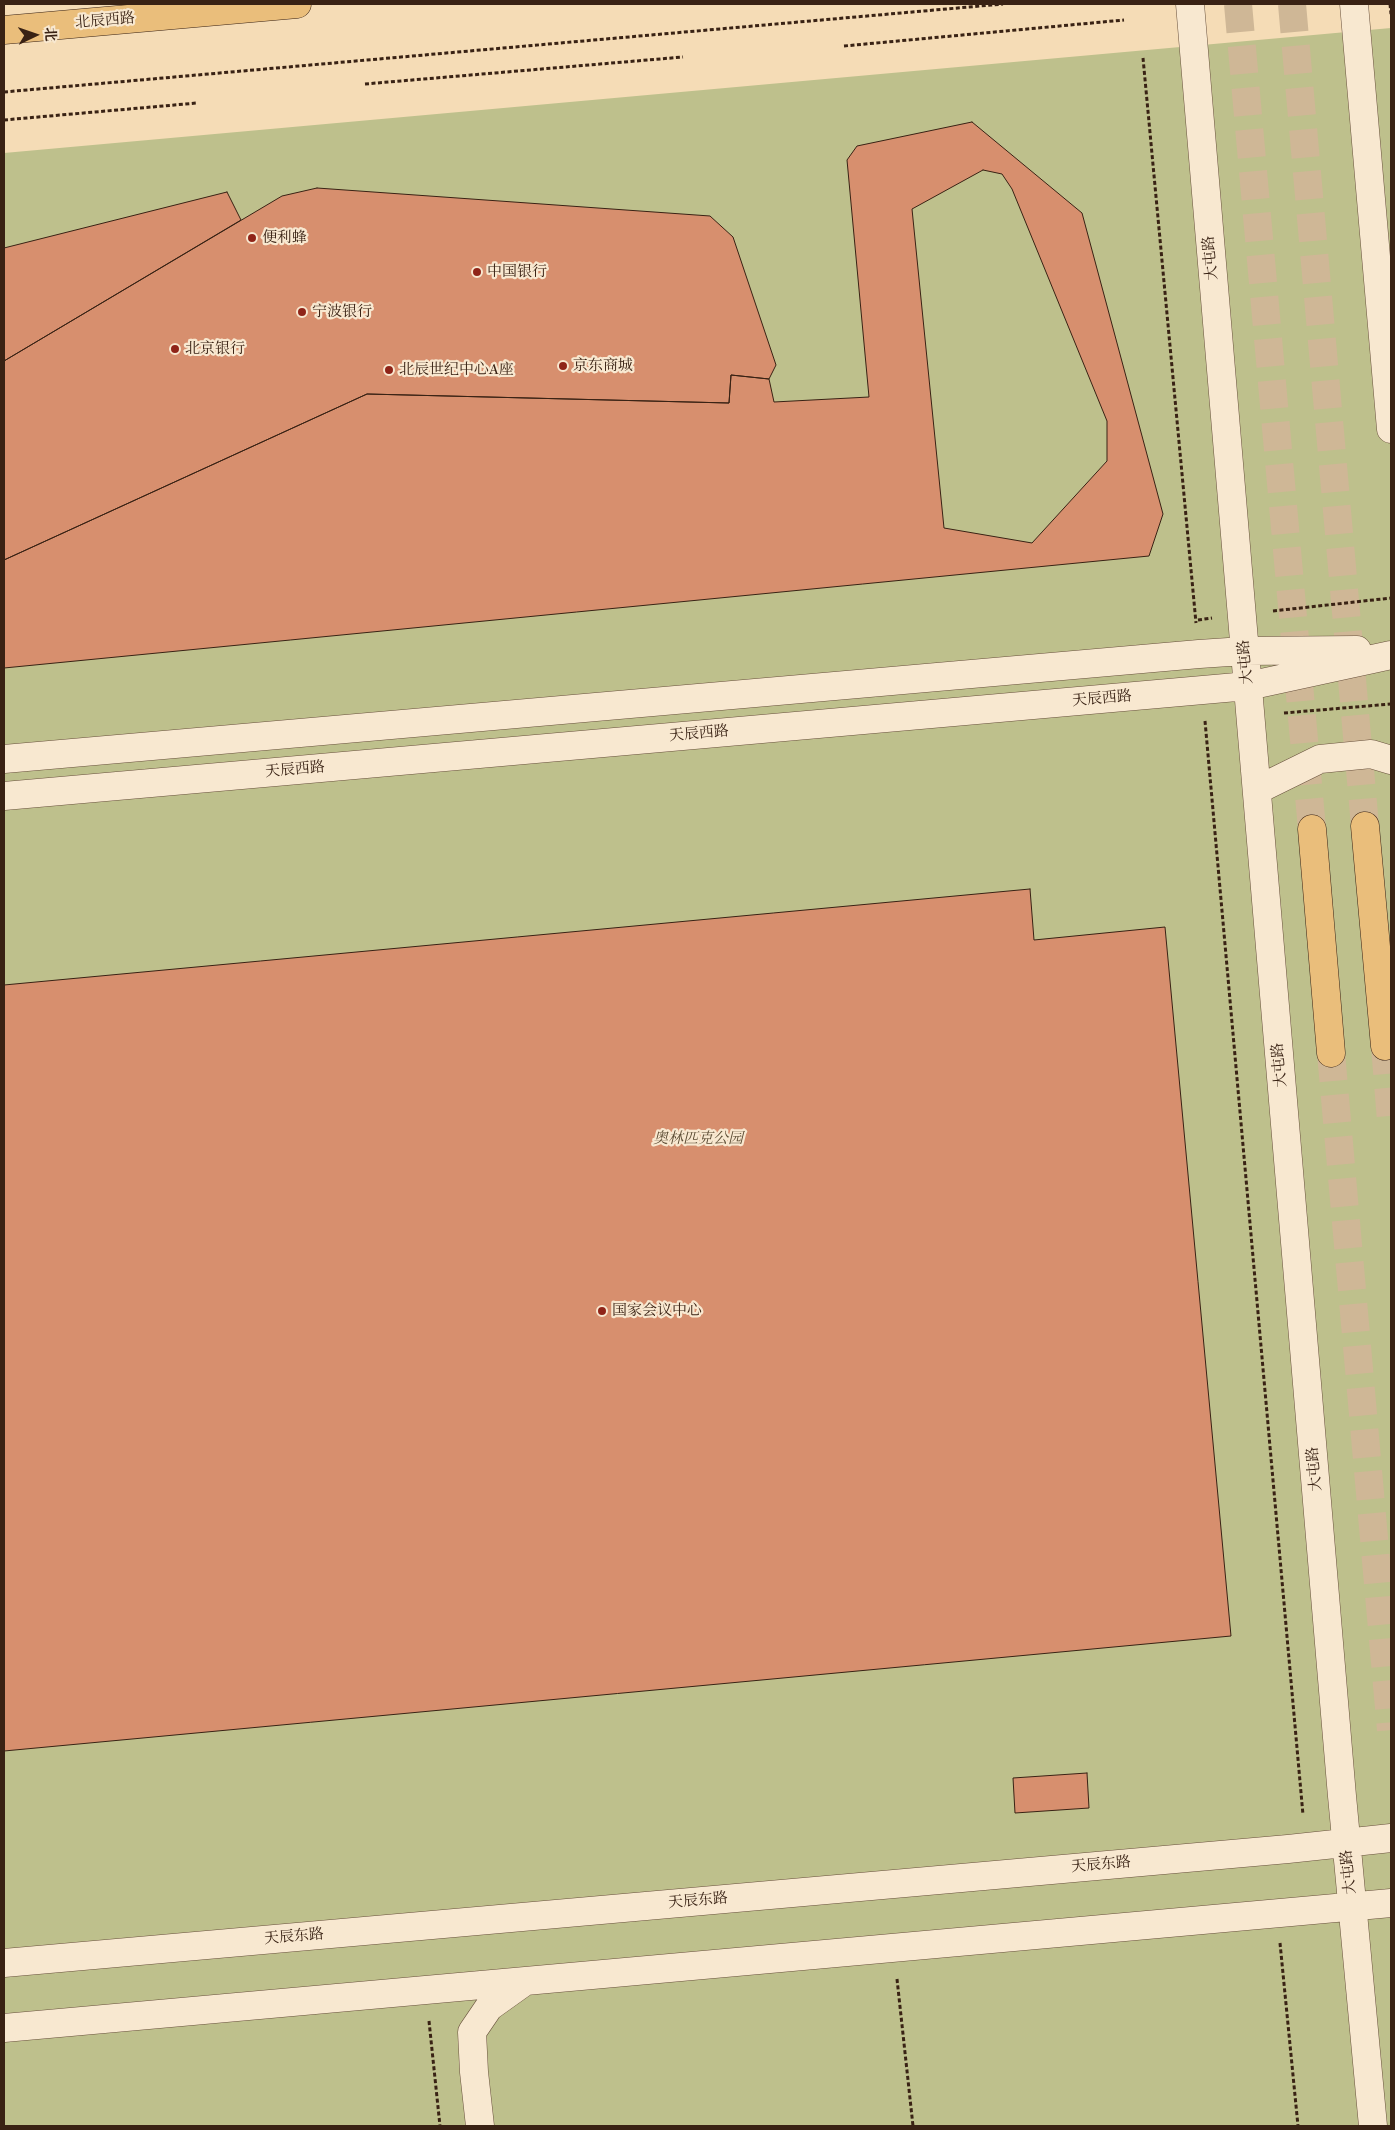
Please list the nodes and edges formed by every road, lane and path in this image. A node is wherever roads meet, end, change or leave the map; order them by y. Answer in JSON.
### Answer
{"nodes":[{"id":1,"x":297,"y":4,"type":"edge"},
{"id":2,"x":1003,"y":4,"type":"edge"},
{"id":3,"x":1190,"y":4,"type":"edge"},
{"id":4,"x":1354,"y":4,"type":"edge"},
{"id":5,"x":1390,"y":4,"type":"edge"},
{"id":6,"x":1391,"y":14,"type":"edge"},
{"id":7,"x":1124,"y":20,"type":"dead end"},
{"id":8,"x":4,"y":30,"type":"edge"},
{"id":9,"x":844,"y":46,"type":"dead end"},
{"id":10,"x":684,"y":57,"type":"dead end"},
{"id":11,"x":1143,"y":58,"type":"dead end"},
{"id":12,"x":365,"y":84,"type":"dead end"},
{"id":13,"x":4,"y":92,"type":"edge"},
{"id":14,"x":196,"y":103,"type":"dead end"},
{"id":15,"x":4,"y":120,"type":"edge"},
{"id":16,"x":1391,"y":429,"type":"edge"},
{"id":17,"x":1391,"y":650,"type":"edge"},
{"id":18,"x":1244,"y":651,"type":"junction"},
{"id":19,"x":1200,"y":654,"type":"junction"},
{"id":20,"x":1391,"y":655,"type":"edge"},
{"id":21,"x":1248,"y":686,"type":"junction"},
{"id":22,"x":1202,"y":690,"type":"junction"},
{"id":23,"x":4,"y":759,"type":"edge"},
{"id":24,"x":1391,"y":760,"type":"edge"},
{"id":25,"x":1257,"y":790,"type":"junction"},
{"id":26,"x":4,"y":796,"type":"edge"},
{"id":27,"x":1365,"y":826,"type":"tunnel mouth"},
{"id":28,"x":1312,"y":829,"type":"tunnel mouth"},
{"id":29,"x":1385,"y":1046,"type":"tunnel mouth"},
{"id":30,"x":1331,"y":1053,"type":"tunnel mouth"},
{"id":31,"x":1391,"y":1838,"type":"edge"},
{"id":32,"x":1346,"y":1844,"type":"junction"},
{"id":33,"x":1305,"y":1847,"type":"junction"},
{"id":34,"x":1391,"y":1903,"type":"edge"},
{"id":35,"x":1352,"y":1907,"type":"junction"},
{"id":36,"x":1278,"y":1914,"type":"junction"},
{"id":37,"x":894,"y":1948,"type":"junction"},
{"id":38,"x":4,"y":1963,"type":"edge"},
{"id":39,"x":526,"y":1981,"type":"junction"},
{"id":40,"x":425,"y":1990,"type":"junction"},
{"id":41,"x":4,"y":2028,"type":"edge"},
{"id":42,"x":1391,"y":2082,"type":"edge"},
{"id":43,"x":1372,"y":2116,"type":"edge"},
{"id":44,"x":440,"y":2126,"type":"edge"},
{"id":45,"x":480,"y":2126,"type":"edge"},
{"id":46,"x":913,"y":2126,"type":"edge"},
{"id":47,"x":1298,"y":2126,"type":"edge"}],
"edges":[{"from":1,"to":8,"type":"main road","name":"北辰西路"},
{"from":2,"to":13,"type":"path"},
{"from":3,"to":18,"type":"street","name":"大屯路"},
{"from":4,"to":16,"type":"street"},
{"from":5,"to":6,"type":"path"},
{"from":7,"to":9,"type":"path"},
{"from":10,"to":12,"type":"path"},
{"from":11,"to":19,"type":"path"},
{"from":14,"to":15,"type":"path"},
{"from":17,"to":18,"type":"street"},
{"from":18,"to":19,"type":"street"},
{"from":18,"to":21,"type":"street","name":"大屯路"},
{"from":19,"to":23,"type":"street"},
{"from":20,"to":21,"type":"street","name":"天辰西路"},
{"from":21,"to":22,"type":"street","name":"天辰西路"},
{"from":21,"to":25,"type":"street","name":"大屯路"},
{"from":22,"to":26,"type":"street","name":"天辰西路"},
{"from":22,"to":33,"type":"path"},
{"from":24,"to":25,"type":"street"},
{"from":25,"to":32,"type":"street","name":"大屯路"},
{"from":27,"to":29,"type":"main road"},
{"from":28,"to":30,"type":"main road"},
{"from":31,"to":32,"type":"street","name":"天辰东路"},
{"from":32,"to":33,"type":"street","name":"天辰东路"},
{"from":32,"to":35,"type":"street","name":"大屯路"},
{"from":33,"to":38,"type":"street","name":"天辰东路"},
{"from":34,"to":35,"type":"street"},
{"from":35,"to":36,"type":"street"},
{"from":35,"to":43,"type":"street","name":"大屯路"},
{"from":36,"to":37,"type":"street"},
{"from":36,"to":47,"type":"path"},
{"from":37,"to":39,"type":"street"},
{"from":37,"to":46,"type":"path"},
{"from":39,"to":40,"type":"street"},
{"from":39,"to":45,"type":"street"},
{"from":40,"to":41,"type":"street"},
{"from":40,"to":44,"type":"path"},
{"from":42,"to":43,"type":"street"}]}
